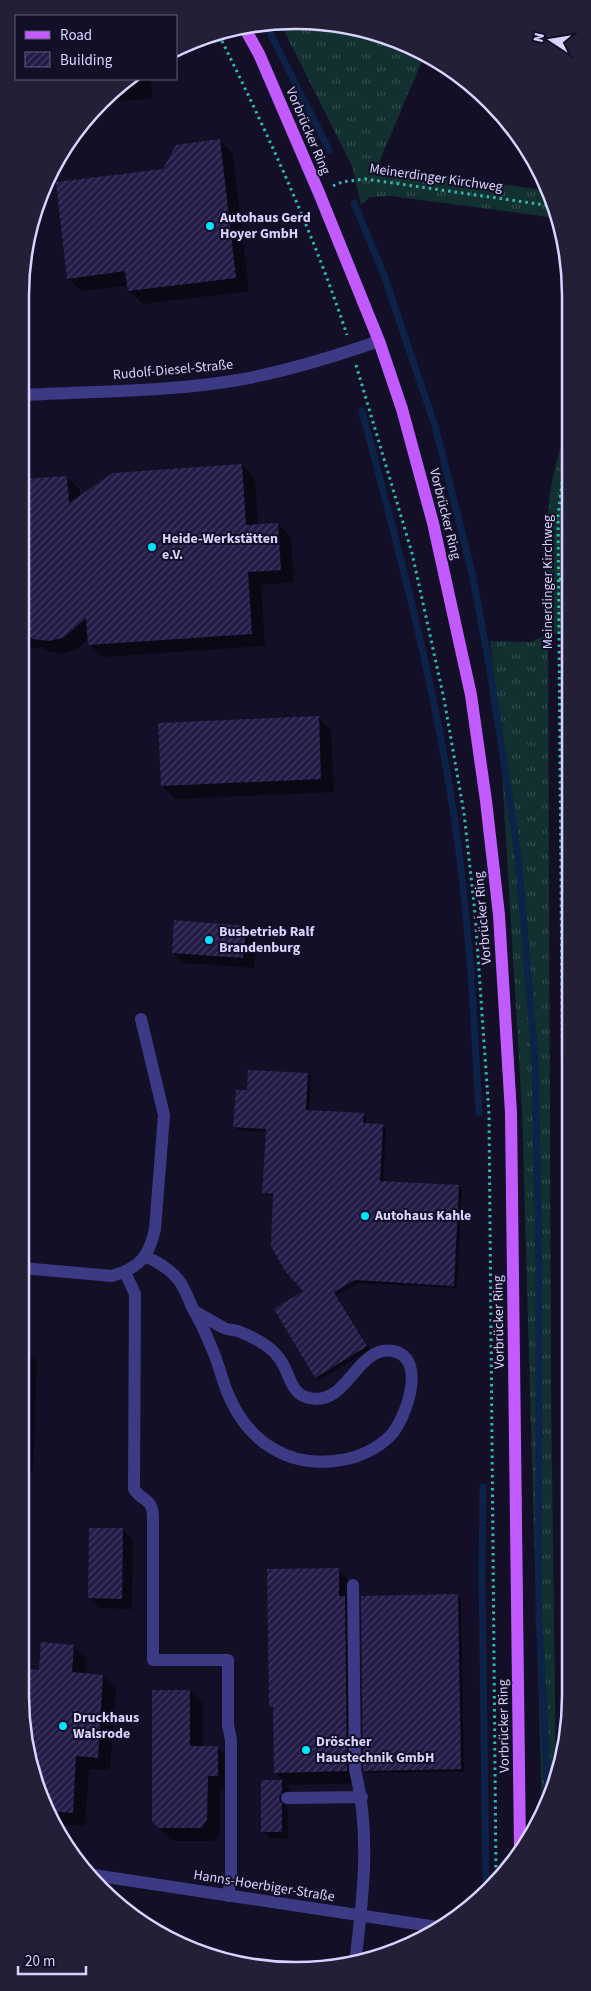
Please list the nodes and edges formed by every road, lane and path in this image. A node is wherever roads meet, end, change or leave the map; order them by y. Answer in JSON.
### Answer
{"nodes":[{"id":1,"x":248,"y":33,"type":"edge"},
{"id":2,"x":222,"y":39,"type":"edge"},
{"id":3,"x":319,"y":193,"type":"junction"},
{"id":4,"x":546,"y":205,"type":"edge"},
{"id":5,"x":345,"y":329,"type":"dead end"},
{"id":6,"x":379,"y":340,"type":"junction"},
{"id":7,"x":361,"y":380,"type":"dead end"},
{"id":8,"x":29,"y":395,"type":"edge"},
{"id":9,"x":562,"y":483,"type":"edge"},
{"id":10,"x":559,"y":580,"type":"joint"},
{"id":11,"x":562,"y":932,"type":"edge"},
{"id":12,"x":141,"y":1019,"type":"dead end"},
{"id":13,"x":146,"y":1256,"type":"junction"},
{"id":14,"x":29,"y":1269,"type":"edge"},
{"id":15,"x":126,"y":1272,"type":"junction"},
{"id":16,"x":194,"y":1311,"type":"junction"},
{"id":17,"x":353,"y":1585,"type":"dead end"},
{"id":18,"x":362,"y":1797,"type":"junction"},
{"id":19,"x":287,"y":1798,"type":"dead end"},
{"id":20,"x":520,"y":1840,"type":"edge"},
{"id":21,"x":496,"y":1871,"type":"edge"},
{"id":22,"x":100,"y":1876,"type":"edge"},
{"id":23,"x":228,"y":1896,"type":"junction"},
{"id":24,"x":361,"y":1916,"type":"junction"},
{"id":25,"x":430,"y":1926,"type":"edge"},
{"id":26,"x":356,"y":1955,"type":"edge"}],
"edges":[{"from":1,"to":3,"type":"main road","name":"Vorbrücker Ring"},
{"from":2,"to":5,"type":"path"},
{"from":3,"to":4,"type":"path","name":"Meinerdinger Kirchweg"},
{"from":3,"to":6,"type":"main road","name":"Vorbrücker Ring"},
{"from":6,"to":8,"type":"street","name":"Rudolf-Diesel-Straße"},
{"from":6,"to":20,"type":"main road","name":"Vorbrücker Ring"},
{"from":7,"to":21,"type":"path"},
{"from":9,"to":10,"type":"path","name":"Meinerdinger Kirchweg"},
{"from":10,"to":11,"type":"path","name":"Meinerdinger Kirchweg"},
{"from":12,"to":13,"type":"street"},
{"from":13,"to":15,"type":"street"},
{"from":13,"to":16,"type":"street"},
{"from":14,"to":15,"type":"street"},
{"from":15,"to":23,"type":"street"},
{"from":16,"to":16,"type":"street"},
{"from":17,"to":18,"type":"street"},
{"from":18,"to":19,"type":"street"},
{"from":18,"to":24,"type":"street"},
{"from":22,"to":23,"type":"street","name":"Hanns-Hoerbiger-Straße"},
{"from":23,"to":24,"type":"street","name":"Hanns-Hoerbiger-Straße"},
{"from":24,"to":25,"type":"street","name":"Hanns-Hoerbiger-Straße"},
{"from":24,"to":26,"type":"street"}]}
